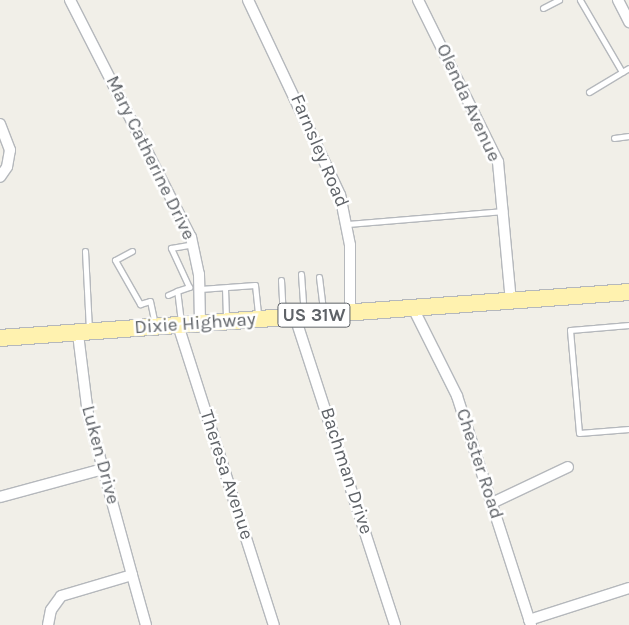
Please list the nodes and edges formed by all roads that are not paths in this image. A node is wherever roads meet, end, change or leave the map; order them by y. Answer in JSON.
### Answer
{"nodes":[{"id":1,"x":70,"y":0,"type":"edge"},
{"id":2,"x":248,"y":0,"type":"edge"},
{"id":3,"x":418,"y":0,"type":"edge"},
{"id":4,"x":559,"y":0,"type":"edge"},
{"id":5,"x":580,"y":0,"type":"edge"},
{"id":6,"x":618,"y":0,"type":"edge"},
{"id":7,"x":543,"y":8,"type":"dead end"},
{"id":8,"x":629,"y":22,"type":"edge"},
{"id":9,"x":629,"y":68,"type":"edge"},
{"id":10,"x":622,"y":72,"type":"junction"},
{"id":11,"x":589,"y":92,"type":"dead end"},
{"id":12,"x":0,"y":124,"type":"edge"},
{"id":13,"x":629,"y":136,"type":"edge"},
{"id":14,"x":614,"y":138,"type":"dead end"},
{"id":15,"x":0,"y":177,"type":"edge"},
{"id":16,"x":504,"y":211,"type":"junction"},
{"id":17,"x":348,"y":224,"type":"junction"},
{"id":18,"x":194,"y":244,"type":"junction"},
{"id":19,"x":85,"y":251,"type":"dead end"},
{"id":20,"x":132,"y":251,"type":"dead end"},
{"id":21,"x":301,"y":274,"type":"dead end"},
{"id":22,"x":319,"y":277,"type":"dead end"},
{"id":23,"x":281,"y":280,"type":"dead end"},
{"id":24,"x":225,"y":288,"type":"junction"},
{"id":25,"x":200,"y":289,"type":"junction"},
{"id":26,"x":177,"y":292,"type":"junction"},
{"id":27,"x":629,"y":292,"type":"edge"},
{"id":28,"x":168,"y":295,"type":"dead end"},
{"id":29,"x":511,"y":301,"type":"junction"},
{"id":30,"x":414,"y":308,"type":"junction"},
{"id":31,"x":350,"y":312,"type":"junction"},
{"id":32,"x":323,"y":314,"type":"junction"},
{"id":33,"x":294,"y":317,"type":"junction"},
{"id":34,"x":258,"y":319,"type":"junction"},
{"id":35,"x":226,"y":322,"type":"junction"},
{"id":36,"x":200,"y":323,"type":"junction"},
{"id":37,"x":180,"y":325,"type":"junction"},
{"id":38,"x":629,"y":325,"type":"edge"},
{"id":39,"x":156,"y":327,"type":"junction"},
{"id":40,"x":84,"y":334,"type":"junction"},
{"id":41,"x":0,"y":338,"type":"edge"},
{"id":42,"x":629,"y":429,"type":"edge"},
{"id":43,"x":568,"y":467,"type":"dead end"},
{"id":44,"x":103,"y":469,"type":"junction"},
{"id":45,"x":0,"y":497,"type":"edge"},
{"id":46,"x":492,"y":503,"type":"junction"},
{"id":47,"x":132,"y":575,"type":"junction"},
{"id":48,"x":629,"y":588,"type":"edge"},
{"id":49,"x":530,"y":623,"type":"edge"},
{"id":50,"x":48,"y":625,"type":"edge"},
{"id":51,"x":146,"y":625,"type":"edge"},
{"id":52,"x":274,"y":625,"type":"edge"},
{"id":53,"x":395,"y":625,"type":"edge"}],
"edges":[{"from":1,"to":18,"type":"street","name":"Mary Catherine Drive"},
{"from":2,"to":17,"type":"street","name":"Farnsley Road"},
{"from":3,"to":16,"type":"street","name":"Olenda Avenue"},
{"from":4,"to":7,"type":"lane"},
{"from":5,"to":10,"type":"lane"},
{"from":6,"to":8,"type":"street"},
{"from":9,"to":10,"type":"lane"},
{"from":10,"to":11,"type":"lane"},
{"from":12,"to":15,"type":"street"},
{"from":13,"to":14,"type":"lane"},
{"from":16,"to":17,"type":"lane"},
{"from":16,"to":29,"type":"street","name":"Olenda Avenue"},
{"from":17,"to":31,"type":"street","name":"Farnsley Road"},
{"from":18,"to":25,"type":"street","name":"Mary Catherine Drive"},
{"from":18,"to":26,"type":"lane"},
{"from":19,"to":40,"type":"lane"},
{"from":20,"to":39,"type":"lane"},
{"from":21,"to":33,"type":"lane"},
{"from":22,"to":32,"type":"lane"},
{"from":23,"to":33,"type":"lane"},
{"from":24,"to":25,"type":"lane"},
{"from":24,"to":34,"type":"lane"},
{"from":24,"to":35,"type":"lane"},
{"from":25,"to":36,"type":"street","name":"Mary Catherine Drive"},
{"from":26,"to":28,"type":"lane"},
{"from":26,"to":37,"type":"lane"},
{"from":27,"to":29,"type":"main road","name":"Dixie Highway","number":"US 31W"},
{"from":29,"to":30,"type":"main road","name":"Dixie Highway","number":"US 31W"},
{"from":30,"to":31,"type":"main road","name":"Dixie Highway","number":"US 31W"},
{"from":30,"to":46,"type":"street","name":"Chester Road"},
{"from":31,"to":32,"type":"main road","name":"Dixie Highway","number":"US 31W"},
{"from":32,"to":33,"type":"main road","name":"Dixie Highway","number":"US 31W"},
{"from":33,"to":34,"type":"main road","name":"Dixie Highway","number":"US 31W"},
{"from":33,"to":53,"type":"street","name":"Bachman Drive"},
{"from":34,"to":35,"type":"main road","name":"Dixie Highway","number":"US 31W"},
{"from":35,"to":36,"type":"main road","name":"Dixie Highway","number":"US 31W"},
{"from":36,"to":37,"type":"main road","name":"Dixie Highway","number":"US 31W"},
{"from":37,"to":39,"type":"main road","name":"Dixie Highway","number":"US 31W"},
{"from":37,"to":52,"type":"street","name":"Theresa Avenue"},
{"from":38,"to":42,"type":"lane"},
{"from":39,"to":40,"type":"main road","name":"Dixie Highway","number":"US 31W"},
{"from":40,"to":41,"type":"main road","name":"Dixie Highway","number":"US 31W"},
{"from":40,"to":44,"type":"street","name":"Luken Drive"},
{"from":43,"to":46,"type":"street"},
{"from":44,"to":45,"type":"street"},
{"from":44,"to":47,"type":"street","name":"Luken Drive"},
{"from":46,"to":49,"type":"street","name":"Chester Road"},
{"from":47,"to":50,"type":"street"},
{"from":47,"to":51,"type":"street","name":"Luken Drive"},
{"from":48,"to":49,"type":"street"}]}
